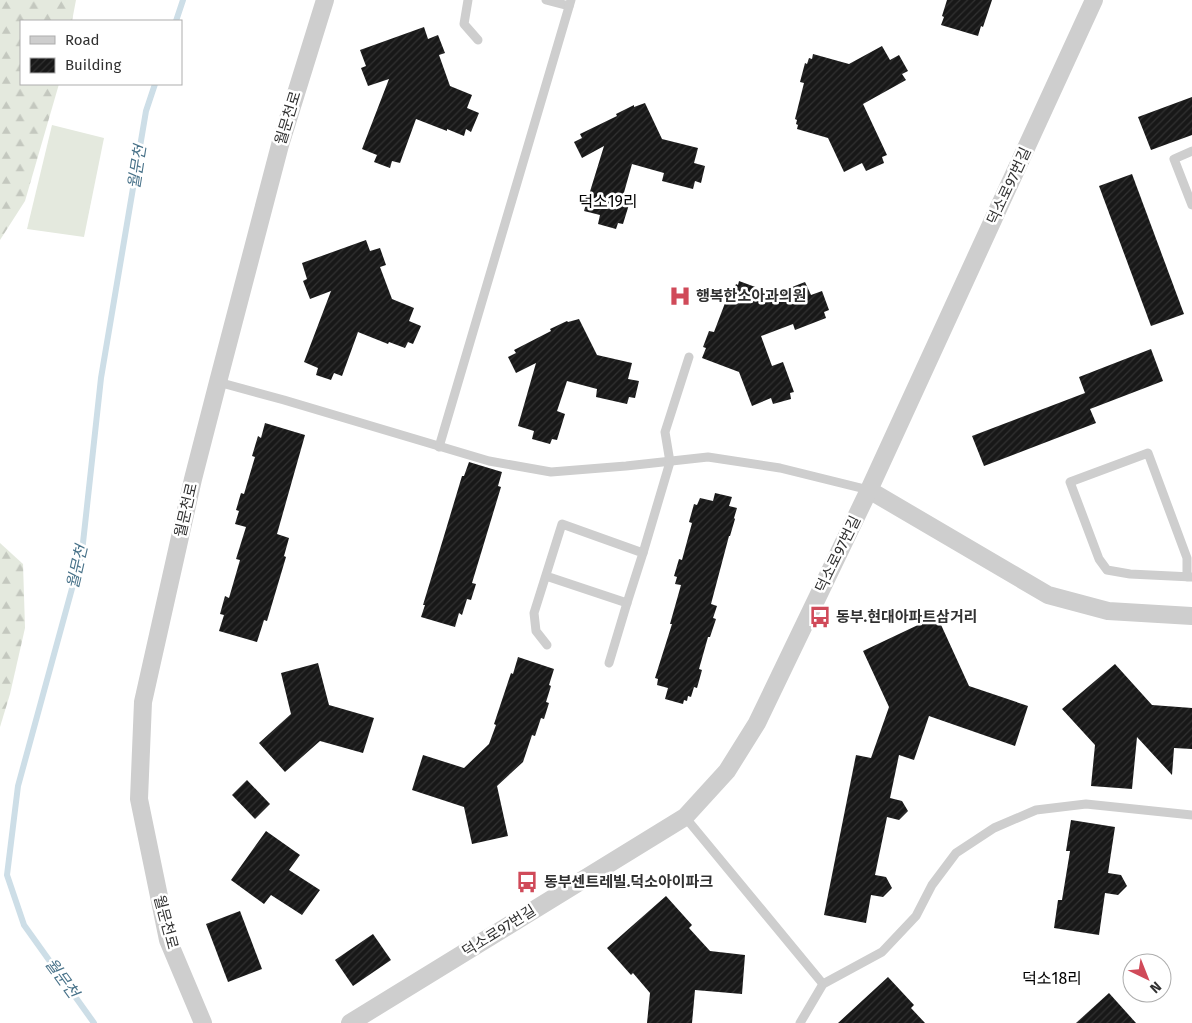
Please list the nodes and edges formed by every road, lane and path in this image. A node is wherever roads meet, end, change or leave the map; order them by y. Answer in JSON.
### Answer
{"nodes":[{"id":1,"x":325,"y":0,"type":"edge"},
{"id":2,"x":468,"y":0,"type":"edge"},
{"id":3,"x":546,"y":0,"type":"edge"},
{"id":4,"x":1094,"y":0,"type":"edge"},
{"id":5,"x":570,"y":3,"type":"edge"},
{"id":6,"x":478,"y":40,"type":"dead end"},
{"id":7,"x":1192,"y":152,"type":"edge"},
{"id":8,"x":1192,"y":204,"type":"edge"},
{"id":9,"x":688,"y":357,"type":"dead end"},
{"id":10,"x":218,"y":382,"type":"junction"},
{"id":11,"x":439,"y":446,"type":"junction"},
{"id":12,"x":670,"y":462,"type":"junction"},
{"id":13,"x":869,"y":490,"type":"junction"},
{"id":14,"x":643,"y":553,"type":"junction"},
{"id":15,"x":546,"y":576,"type":"junction"},
{"id":16,"x":1189,"y":577,"type":"edge"},
{"id":17,"x":627,"y":603,"type":"junction"},
{"id":18,"x":1192,"y":616,"type":"edge"},
{"id":19,"x":547,"y":645,"type":"dead end"},
{"id":20,"x":609,"y":663,"type":"dead end"},
{"id":21,"x":1192,"y":815,"type":"edge"},
{"id":22,"x":685,"y":817,"type":"junction"},
{"id":23,"x":823,"y":984,"type":"junction"},
{"id":24,"x":203,"y":1023,"type":"edge"},
{"id":25,"x":350,"y":1023,"type":"edge"},
{"id":26,"x":800,"y":1023,"type":"edge"}],
"edges":[{"from":1,"to":10,"type":"street","name":"월문천로"},
{"from":2,"to":6,"type":"lane"},
{"from":3,"to":5,"type":"lane"},
{"from":4,"to":13,"type":"street","name":"덕소로97번길"},
{"from":5,"to":11,"type":"lane"},
{"from":7,"to":8,"type":"lane"},
{"from":9,"to":12,"type":"lane"},
{"from":10,"to":11,"type":"lane"},
{"from":10,"to":24,"type":"street","name":"월문천로"},
{"from":11,"to":12,"type":"lane"},
{"from":12,"to":13,"type":"lane"},
{"from":12,"to":14,"type":"lane"},
{"from":13,"to":18,"type":"street"},
{"from":13,"to":22,"type":"street","name":"덕소로97번길"},
{"from":14,"to":15,"type":"lane"},
{"from":14,"to":17,"type":"lane"},
{"from":15,"to":17,"type":"lane"},
{"from":15,"to":19,"type":"lane"},
{"from":16,"to":16,"type":"lane"},
{"from":17,"to":20,"type":"lane"},
{"from":21,"to":23,"type":"lane"},
{"from":22,"to":23,"type":"lane"},
{"from":22,"to":25,"type":"street","name":"덕소로97번길"},
{"from":23,"to":26,"type":"lane"}]}
